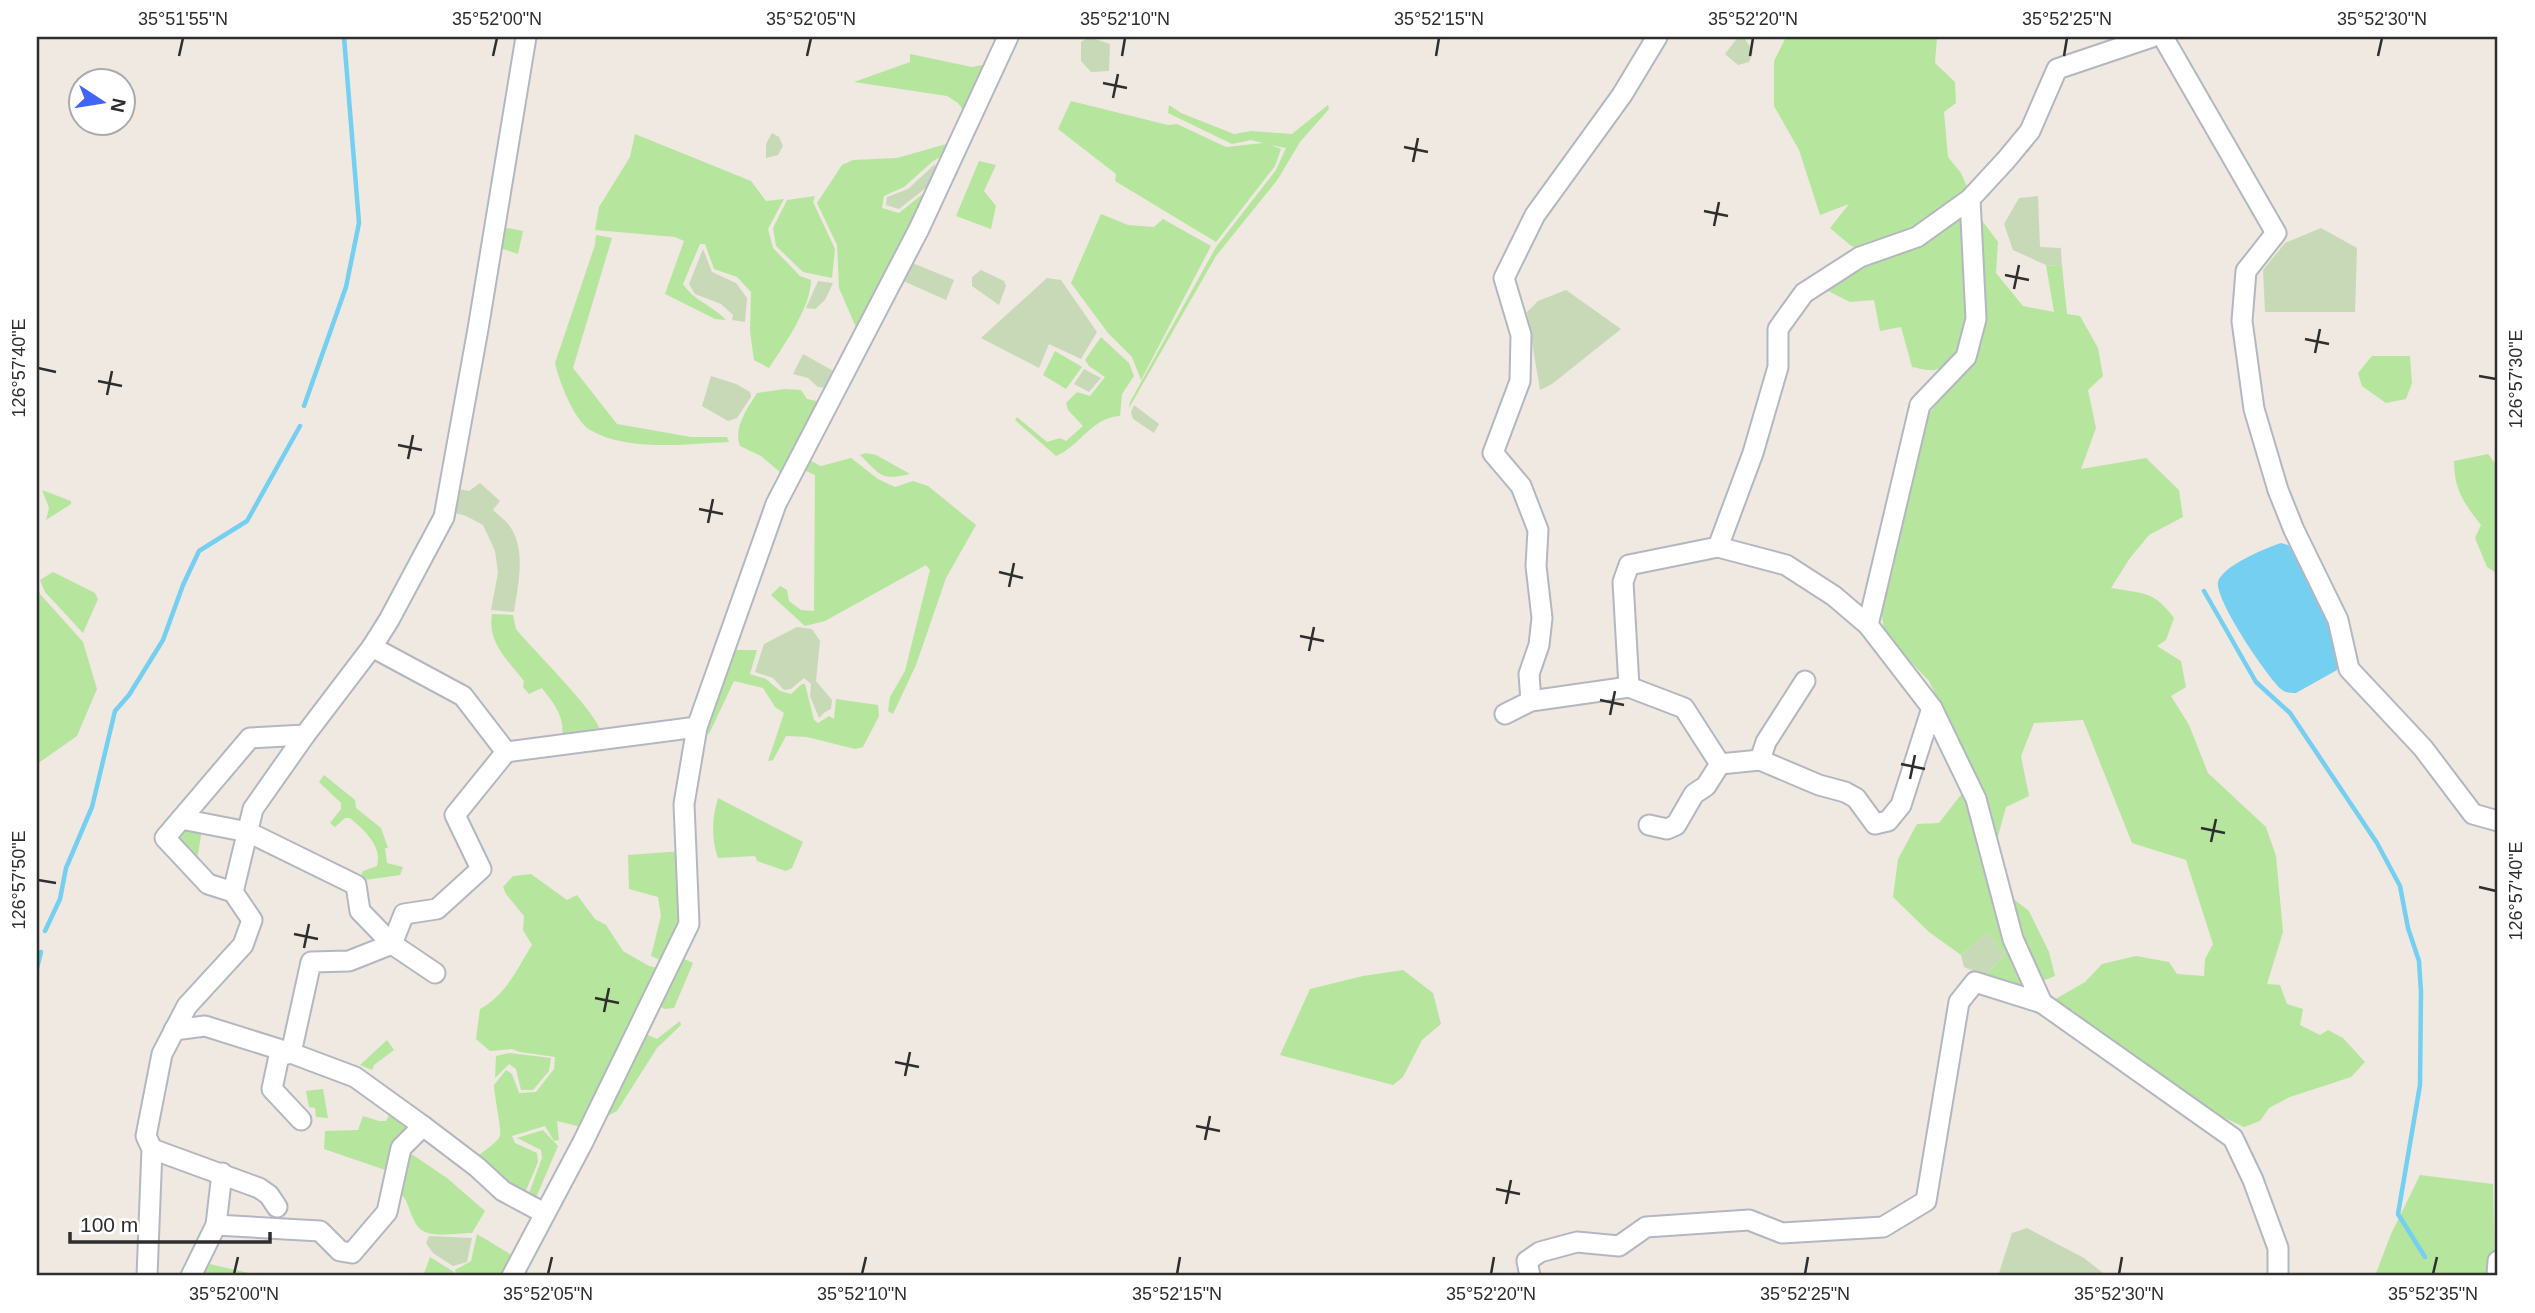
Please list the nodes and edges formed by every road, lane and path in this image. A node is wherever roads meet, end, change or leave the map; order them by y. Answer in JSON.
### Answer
{"nodes":[{"id":1,"x":526,"y":37,"type":"edge"},
{"id":2,"x":1008,"y":37,"type":"edge"},
{"id":3,"x":1657,"y":37,"type":"edge"},
{"id":4,"x":2152,"y":37,"type":"edge"},
{"id":5,"x":2163,"y":37,"type":"edge"},
{"id":6,"x":1970,"y":199,"type":"junction"},
{"id":7,"x":1718,"y":547,"type":"junction"},
{"id":8,"x":1868,"y":625,"type":"junction"},
{"id":9,"x":372,"y":648,"type":"junction"},
{"id":10,"x":1805,"y":681,"type":"dead end"},
{"id":11,"x":1629,"y":687,"type":"junction"},
{"id":12,"x":1531,"y":701,"type":"junction"},
{"id":13,"x":1932,"y":708,"type":"junction"},
{"id":14,"x":1505,"y":714,"type":"dead end"},
{"id":15,"x":697,"y":727,"type":"junction"},
{"id":16,"x":305,"y":735,"type":"junction"},
{"id":17,"x":506,"y":752,"type":"junction"},
{"id":18,"x":1760,"y":760,"type":"junction"},
{"id":19,"x":1720,"y":764,"type":"junction"},
{"id":20,"x":181,"y":819,"type":"junction"},
{"id":21,"x":2498,"y":821,"type":"edge"},
{"id":22,"x":1649,"y":825,"type":"dead end"},
{"id":23,"x":247,"y":832,"type":"junction"},
{"id":24,"x":233,"y":892,"type":"junction"},
{"id":25,"x":392,"y":944,"type":"junction"},
{"id":26,"x":435,"y":973,"type":"dead end"},
{"id":27,"x":2042,"y":1003,"type":"junction"},
{"id":28,"x":174,"y":1030,"type":"junction"},
{"id":29,"x":291,"y":1053,"type":"junction"},
{"id":30,"x":301,"y":1120,"type":"dead end"},
{"id":31,"x":423,"y":1126,"type":"junction"},
{"id":32,"x":152,"y":1149,"type":"junction"},
{"id":33,"x":222,"y":1173,"type":"junction"},
{"id":34,"x":277,"y":1206,"type":"dead end"},
{"id":35,"x":544,"y":1213,"type":"junction"},
{"id":36,"x":216,"y":1225,"type":"junction"},
{"id":37,"x":147,"y":1276,"type":"edge"},
{"id":38,"x":191,"y":1276,"type":"edge"},
{"id":39,"x":512,"y":1276,"type":"edge"},
{"id":40,"x":1530,"y":1276,"type":"edge"},
{"id":41,"x":2278,"y":1276,"type":"edge"}],
"edges":[{"from":1,"to":9,"type":"street"},
{"from":2,"to":15,"type":"street"},
{"from":3,"to":12,"type":"street"},
{"from":4,"to":6,"type":"street"},
{"from":5,"to":21,"type":"street"},
{"from":6,"to":7,"type":"street"},
{"from":6,"to":8,"type":"street"},
{"from":7,"to":8,"type":"street"},
{"from":7,"to":11,"type":"street"},
{"from":8,"to":13,"type":"street"},
{"from":9,"to":16,"type":"street"},
{"from":9,"to":17,"type":"street"},
{"from":10,"to":18,"type":"street"},
{"from":11,"to":12,"type":"street"},
{"from":11,"to":19,"type":"street"},
{"from":12,"to":14,"type":"street"},
{"from":13,"to":18,"type":"street"},
{"from":13,"to":27,"type":"street"},
{"from":15,"to":17,"type":"street"},
{"from":15,"to":35,"type":"street"},
{"from":16,"to":20,"type":"street"},
{"from":16,"to":23,"type":"street"},
{"from":17,"to":25,"type":"street"},
{"from":18,"to":19,"type":"street"},
{"from":19,"to":22,"type":"street"},
{"from":20,"to":23,"type":"street"},
{"from":20,"to":24,"type":"street"},
{"from":23,"to":24,"type":"street"},
{"from":23,"to":25,"type":"street"},
{"from":24,"to":28,"type":"street"},
{"from":25,"to":26,"type":"street"},
{"from":25,"to":29,"type":"street"},
{"from":27,"to":40,"type":"street"},
{"from":27,"to":41,"type":"street"},
{"from":28,"to":29,"type":"street"},
{"from":28,"to":32,"type":"street"},
{"from":29,"to":30,"type":"street"},
{"from":29,"to":31,"type":"street"},
{"from":31,"to":35,"type":"street"},
{"from":31,"to":36,"type":"street"},
{"from":32,"to":33,"type":"street"},
{"from":32,"to":37,"type":"street"},
{"from":33,"to":34,"type":"street"},
{"from":33,"to":36,"type":"street"},
{"from":35,"to":39,"type":"street"},
{"from":36,"to":38,"type":"street"}]}
